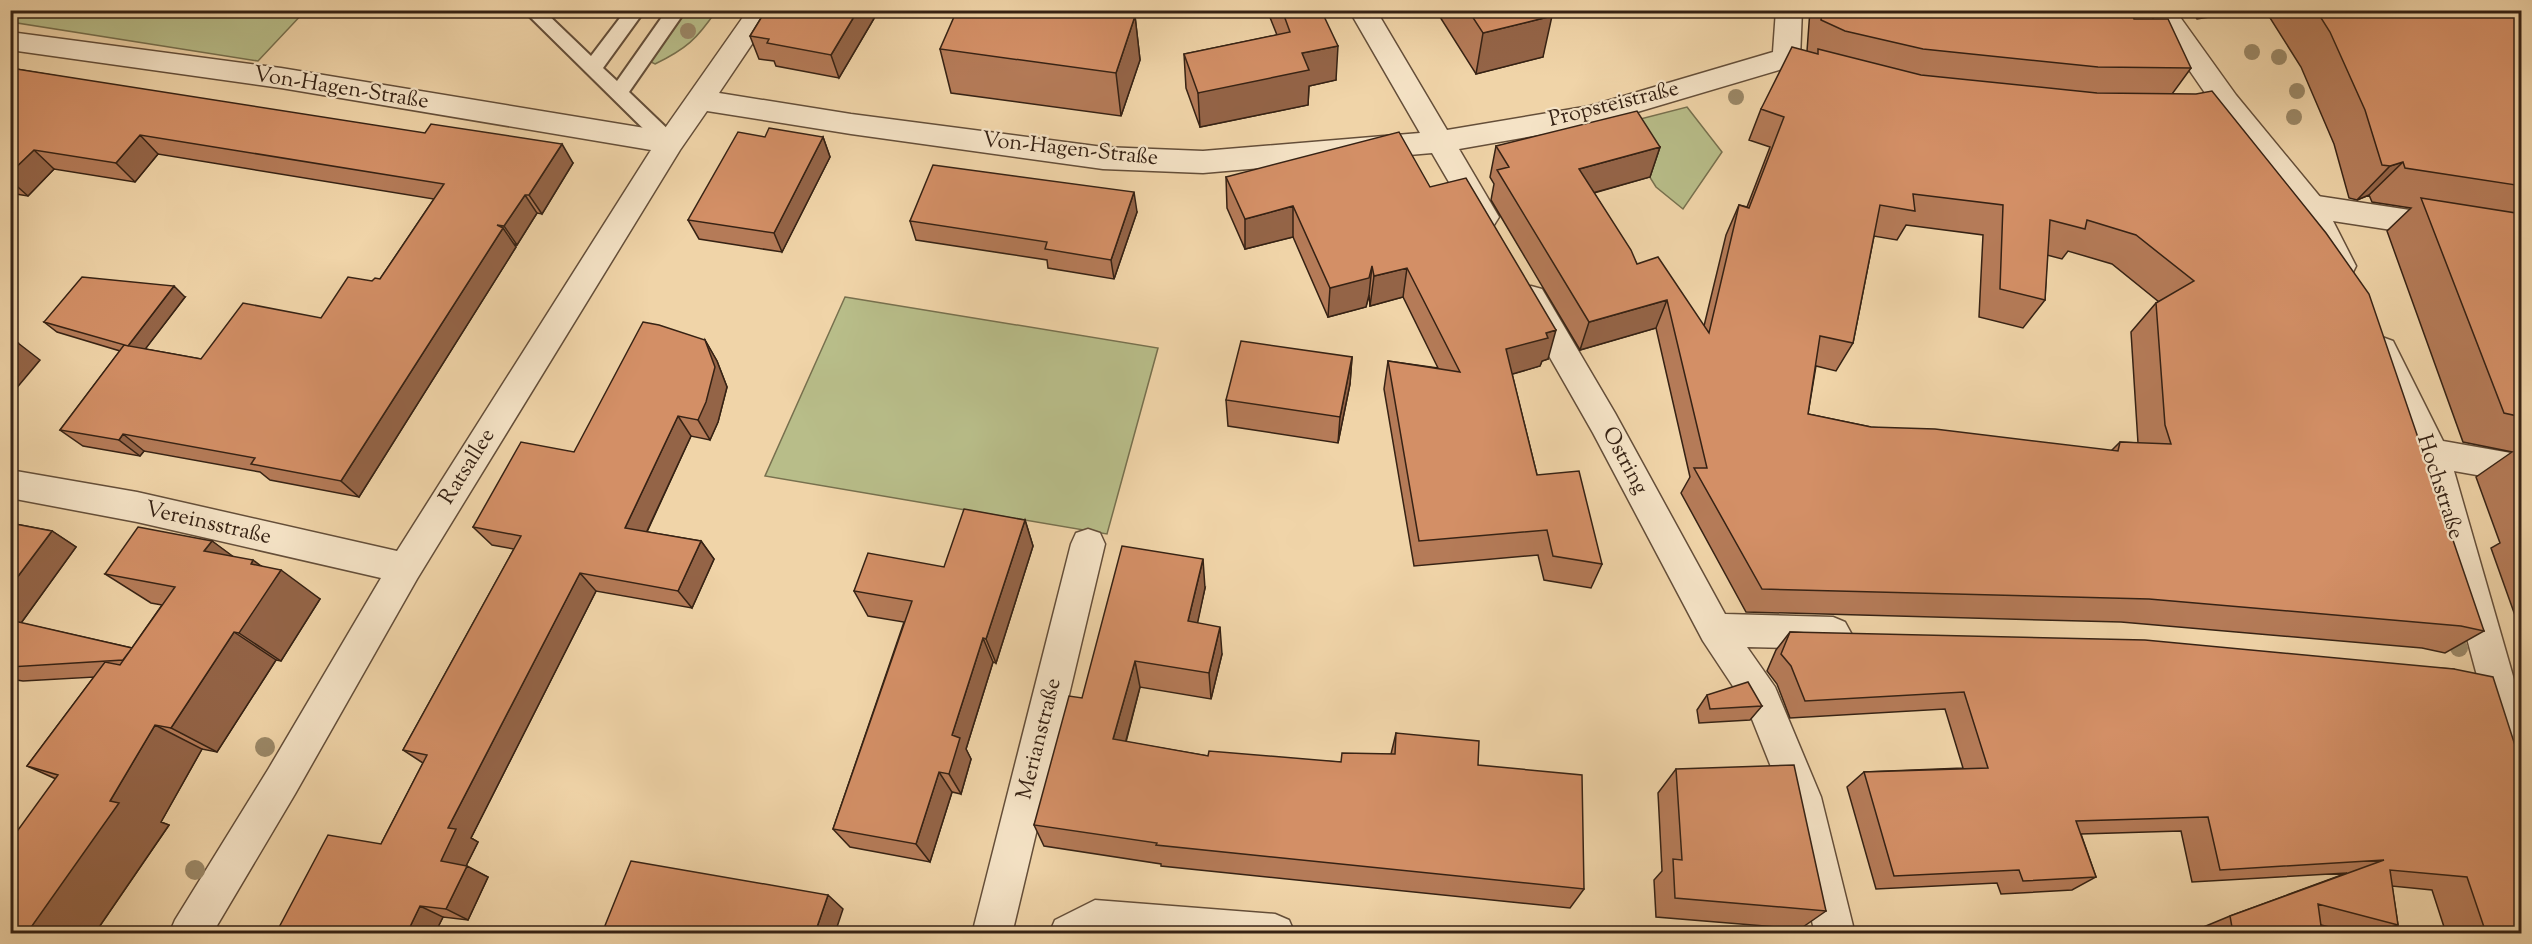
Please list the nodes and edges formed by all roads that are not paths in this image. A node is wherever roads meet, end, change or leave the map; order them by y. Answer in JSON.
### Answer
{"nodes":[{"id":1,"x":532,"y":10,"type":"edge"},
{"id":2,"x":636,"y":10,"type":"edge"},
{"id":3,"x":677,"y":10,"type":"edge"},
{"id":4,"x":762,"y":10,"type":"edge"},
{"id":5,"x":1362,"y":10,"type":"edge"},
{"id":6,"x":1789,"y":10,"type":"edge"},
{"id":7,"x":2161,"y":10,"type":"edge"},
{"id":8,"x":551,"y":17,"type":"edge"},
{"id":9,"x":10,"y":41,"type":"edge"},
{"id":10,"x":1786,"y":58,"type":"junction"},
{"id":11,"x":592,"y":69,"type":"junction"},
{"id":12,"x":1813,"y":70,"type":"edge"},
{"id":13,"x":618,"y":93,"type":"junction"},
{"id":14,"x":702,"y":100,"type":"junction"},
{"id":15,"x":2226,"y":102,"type":"junction"},
{"id":16,"x":2193,"y":109,"type":"edge"},
{"id":17,"x":1440,"y":142,"type":"junction"},
{"id":18,"x":670,"y":143,"type":"junction"},
{"id":19,"x":2311,"y":206,"type":"junction"},
{"id":20,"x":1497,"y":239,"type":"edge"},
{"id":21,"x":2522,"y":239,"type":"edge"},
{"id":22,"x":1514,"y":269,"type":"edge"},
{"id":23,"x":2353,"y":291,"type":"edge"},
{"id":24,"x":2368,"y":321,"type":"edge"},
{"id":25,"x":2433,"y":453,"type":"junction"},
{"id":26,"x":2522,"y":469,"type":"edge"},
{"id":27,"x":10,"y":484,"type":"edge"},
{"id":28,"x":1089,"y":544,"type":"dead end"},
{"id":29,"x":405,"y":568,"type":"junction"},
{"id":30,"x":1715,"y":630,"type":"junction"},
{"id":31,"x":1870,"y":634,"type":"edge"},
{"id":32,"x":2522,"y":741,"type":"edge"},
{"id":33,"x":189,"y":933,"type":"edge"},
{"id":34,"x":992,"y":933,"type":"edge"},
{"id":35,"x":1069,"y":933,"type":"edge"},
{"id":36,"x":1275,"y":933,"type":"edge"},
{"id":37,"x":1835,"y":933,"type":"edge"}],
"edges":[{"from":1,"to":8,"type":"lane"},
{"from":2,"to":11,"type":"lane"},
{"from":3,"to":13,"type":"lane"},
{"from":4,"to":14,"type":"street","name":"Ratsallee"},
{"from":5,"to":17,"type":"street"},
{"from":6,"to":10,"type":"street"},
{"from":7,"to":15,"type":"street"},
{"from":8,"to":11,"type":"lane"},
{"from":9,"to":18,"type":"street","name":"Von-Hagen-Straße"},
{"from":10,"to":12,"type":"street"},
{"from":10,"to":17,"type":"street","name":"Propsteistraße"},
{"from":11,"to":13,"type":"lane"},
{"from":13,"to":18,"type":"lane"},
{"from":14,"to":17,"type":"street","name":"Von-Hagen-Straße"},
{"from":14,"to":18,"type":"street","name":"Ratsallee"},
{"from":15,"to":16,"type":"street"},
{"from":15,"to":19,"type":"street"},
{"from":17,"to":20,"type":"street"},
{"from":18,"to":29,"type":"street","name":"Ratsallee"},
{"from":19,"to":21,"type":"street"},
{"from":19,"to":23,"type":"street"},
{"from":22,"to":30,"type":"street","name":"Ostring"},
{"from":24,"to":25,"type":"street","name":"Hochstraße"},
{"from":25,"to":26,"type":"street"},
{"from":25,"to":32,"type":"street","name":"Hochstraße"},
{"from":27,"to":29,"type":"street","name":"Vereinsstraße"},
{"from":28,"to":34,"type":"street","name":"Merianstraße"},
{"from":29,"to":33,"type":"street","name":"Ratsallee"},
{"from":30,"to":31,"type":"street"},
{"from":30,"to":37,"type":"street","name":"Ostring"},
{"from":35,"to":36,"type":"street"}]}
